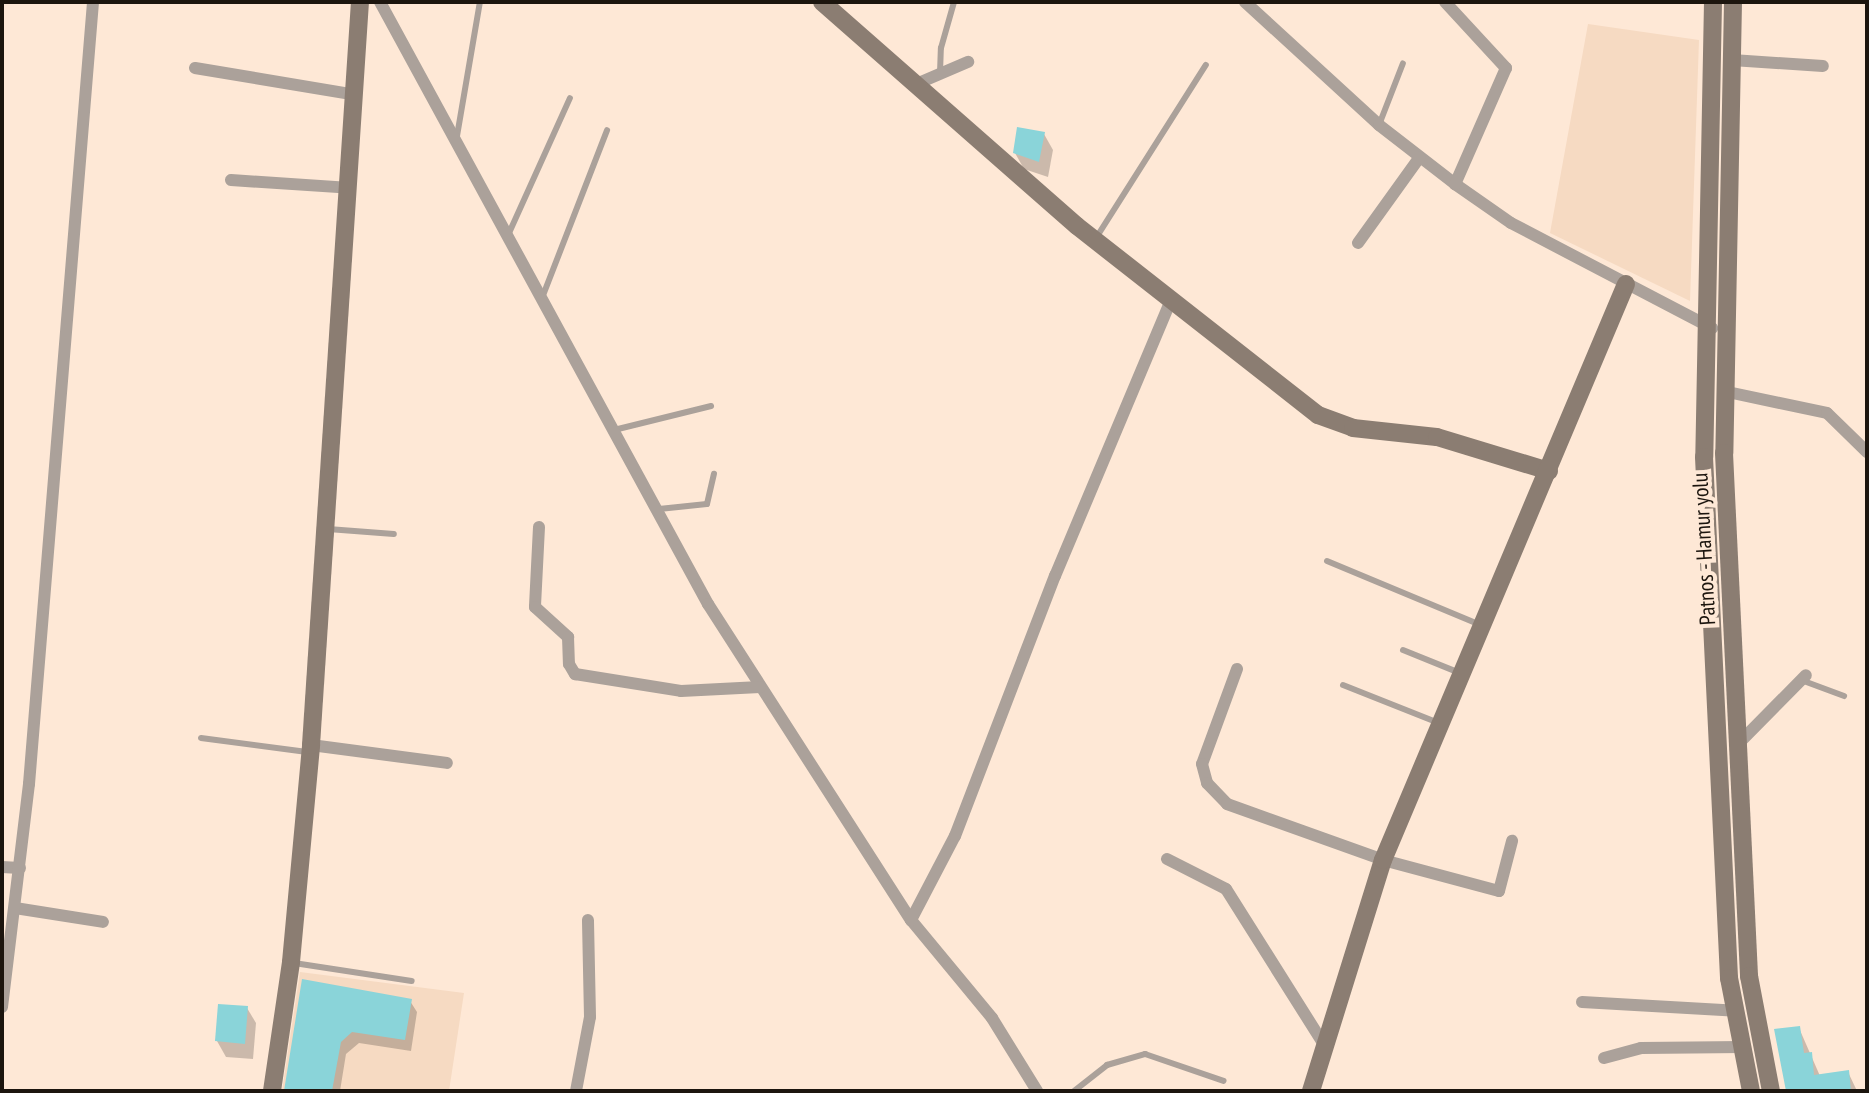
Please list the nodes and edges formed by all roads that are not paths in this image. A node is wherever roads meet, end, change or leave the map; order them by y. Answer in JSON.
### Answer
{"nodes":[{"id":1,"x":93,"y":2,"type":"edge"},
{"id":2,"x":360,"y":2,"type":"edge"},
{"id":3,"x":380,"y":2,"type":"edge"},
{"id":4,"x":480,"y":2,"type":"edge"},
{"id":5,"x":822,"y":2,"type":"edge"},
{"id":6,"x":954,"y":2,"type":"edge"},
{"id":7,"x":1245,"y":2,"type":"edge"},
{"id":8,"x":1445,"y":2,"type":"edge"},
{"id":9,"x":1713,"y":2,"type":"edge"},
{"id":10,"x":1733,"y":2,"type":"edge"},
{"id":11,"x":1732,"y":60,"type":"junction"},
{"id":12,"x":968,"y":62,"type":"dead end"},
{"id":13,"x":1403,"y":63,"type":"dead end"},
{"id":14,"x":1206,"y":65,"type":"dead end"},
{"id":15,"x":1823,"y":66,"type":"dead end"},
{"id":16,"x":195,"y":68,"type":"dead end"},
{"id":17,"x":940,"y":73,"type":"junction"},
{"id":18,"x":914,"y":85,"type":"junction"},
{"id":19,"x":356,"y":95,"type":"junction"},
{"id":20,"x":570,"y":98,"type":"dead end"},
{"id":21,"x":1379,"y":125,"type":"junction"},
{"id":22,"x":607,"y":130,"type":"dead end"},
{"id":23,"x":457,"y":139,"type":"junction"},
{"id":24,"x":1419,"y":158,"type":"junction"},
{"id":25,"x":231,"y":180,"type":"dead end"},
{"id":26,"x":1455,"y":184,"type":"junction"},
{"id":27,"x":350,"y":188,"type":"junction"},
{"id":28,"x":508,"y":235,"type":"junction"},
{"id":29,"x":1095,"y":240,"type":"junction"},
{"id":30,"x":1358,"y":243,"type":"dead end"},
{"id":31,"x":1626,"y":284,"type":"junction"},
{"id":32,"x":542,"y":298,"type":"junction"},
{"id":33,"x":1172,"y":298,"type":"junction"},
{"id":34,"x":1715,"y":330,"type":"junction"},
{"id":35,"x":1723,"y":391,"type":"junction"},
{"id":36,"x":711,"y":406,"type":"dead end"},
{"id":37,"x":614,"y":430,"type":"junction"},
{"id":38,"x":1867,"y":452,"type":"edge"},
{"id":39,"x":1549,"y":471,"type":"junction"},
{"id":40,"x":714,"y":474,"type":"dead end"},
{"id":41,"x":655,"y":510,"type":"junction"},
{"id":42,"x":539,"y":527,"type":"dead end"},
{"id":43,"x":325,"y":529,"type":"junction"},
{"id":44,"x":394,"y":534,"type":"dead end"},
{"id":45,"x":1327,"y":561,"type":"dead end"},
{"id":46,"x":1484,"y":626,"type":"junction"},
{"id":47,"x":1403,"y":650,"type":"dead end"},
{"id":48,"x":1237,"y":669,"type":"dead end"},
{"id":49,"x":1463,"y":675,"type":"junction"},
{"id":50,"x":1804,"y":677,"type":"joint"},
{"id":51,"x":1343,"y":685,"type":"dead end"},
{"id":52,"x":760,"y":687,"type":"junction"},
{"id":53,"x":1844,"y":696,"type":"dead end"},
{"id":54,"x":1442,"y":724,"type":"junction"},
{"id":55,"x":201,"y":738,"type":"dead end"},
{"id":56,"x":1737,"y":745,"type":"junction"},
{"id":57,"x":311,"y":749,"type":"junction"},
{"id":58,"x":447,"y":763,"type":"dead end"},
{"id":59,"x":1512,"y":841,"type":"dead end"},
{"id":60,"x":1167,"y":859,"type":"dead end"},
{"id":61,"x":1383,"y":860,"type":"junction"},
{"id":62,"x":2,"y":867,"type":"edge"},
{"id":63,"x":20,"y":868,"type":"junction"},
{"id":64,"x":15,"y":908,"type":"junction"},
{"id":65,"x":588,"y":920,"type":"dead end"},
{"id":66,"x":911,"y":920,"type":"junction"},
{"id":67,"x":103,"y":922,"type":"dead end"},
{"id":68,"x":291,"y":962,"type":"junction"},
{"id":69,"x":412,"y":981,"type":"dead end"},
{"id":70,"x":1582,"y":1002,"type":"dead end"},
{"id":71,"x":2,"y":1007,"type":"edge"},
{"id":72,"x":1736,"y":1011,"type":"junction"},
{"id":73,"x":1325,"y":1046,"type":"junction"},
{"id":74,"x":1743,"y":1047,"type":"junction"},
{"id":75,"x":1604,"y":1058,"type":"dead end"},
{"id":76,"x":1224,"y":1081,"type":"dead end"},
{"id":77,"x":272,"y":1091,"type":"edge"},
{"id":78,"x":576,"y":1091,"type":"edge"},
{"id":79,"x":1037,"y":1091,"type":"edge"},
{"id":80,"x":1074,"y":1091,"type":"edge"},
{"id":81,"x":1311,"y":1091,"type":"edge"},
{"id":82,"x":1751,"y":1091,"type":"edge"},
{"id":83,"x":1771,"y":1091,"type":"edge"}],
"edges":[{"from":1,"to":63,"type":"street"},
{"from":2,"to":19,"type":"street"},
{"from":3,"to":23,"type":"street"},
{"from":4,"to":23,"type":"lane"},
{"from":5,"to":18,"type":"street"},
{"from":6,"to":17,"type":"lane"},
{"from":7,"to":21,"type":"street"},
{"from":8,"to":26,"type":"street"},
{"from":9,"to":34,"type":"street","name":"Patnos - Hamur yolu"},
{"from":10,"to":11,"type":"street","name":"Patnos - Hamur yolu"},
{"from":11,"to":15,"type":"street"},
{"from":11,"to":34,"type":"street","name":"Patnos - Hamur yolu"},
{"from":12,"to":17,"type":"street"},
{"from":13,"to":21,"type":"lane"},
{"from":14,"to":29,"type":"lane"},
{"from":16,"to":19,"type":"street"},
{"from":17,"to":18,"type":"street"},
{"from":18,"to":29,"type":"street"},
{"from":19,"to":27,"type":"street"},
{"from":20,"to":28,"type":"lane"},
{"from":21,"to":24,"type":"street"},
{"from":22,"to":32,"type":"lane"},
{"from":23,"to":28,"type":"street"},
{"from":24,"to":26,"type":"street"},
{"from":24,"to":30,"type":"street"},
{"from":25,"to":27,"type":"street"},
{"from":26,"to":31,"type":"street"},
{"from":27,"to":43,"type":"street"},
{"from":28,"to":32,"type":"street"},
{"from":29,"to":33,"type":"street"},
{"from":31,"to":34,"type":"street"},
{"from":31,"to":39,"type":"street"},
{"from":32,"to":37,"type":"street"},
{"from":33,"to":39,"type":"street"},
{"from":33,"to":66,"type":"street"},
{"from":34,"to":35,"type":"street","name":"Patnos - Hamur yolu"},
{"from":34,"to":72,"type":"street","name":"Patnos - Hamur yolu"},
{"from":35,"to":38,"type":"street"},
{"from":35,"to":56,"type":"street","name":"Patnos - Hamur yolu"},
{"from":36,"to":37,"type":"lane"},
{"from":37,"to":41,"type":"street"},
{"from":39,"to":46,"type":"street"},
{"from":40,"to":41,"type":"lane"},
{"from":41,"to":52,"type":"street"},
{"from":42,"to":52,"type":"street"},
{"from":43,"to":44,"type":"lane"},
{"from":43,"to":57,"type":"street"},
{"from":45,"to":46,"type":"lane"},
{"from":46,"to":49,"type":"street"},
{"from":47,"to":49,"type":"lane"},
{"from":48,"to":61,"type":"street"},
{"from":49,"to":54,"type":"street"},
{"from":50,"to":53,"type":"lane"},
{"from":50,"to":56,"type":"street"},
{"from":51,"to":54,"type":"lane"},
{"from":52,"to":66,"type":"street"},
{"from":54,"to":61,"type":"street"},
{"from":55,"to":57,"type":"lane"},
{"from":56,"to":83,"type":"street","name":"Patnos - Hamur yolu"},
{"from":57,"to":58,"type":"street"},
{"from":57,"to":68,"type":"street"},
{"from":59,"to":61,"type":"street"},
{"from":60,"to":73,"type":"street"},
{"from":61,"to":73,"type":"street"},
{"from":62,"to":63,"type":"street"},
{"from":63,"to":64,"type":"street"},
{"from":64,"to":67,"type":"street"},
{"from":64,"to":71,"type":"street"},
{"from":65,"to":78,"type":"street"},
{"from":66,"to":79,"type":"street"},
{"from":68,"to":69,"type":"lane"},
{"from":68,"to":77,"type":"street"},
{"from":70,"to":72,"type":"street"},
{"from":72,"to":74,"type":"street","name":"Patnos - Hamur yolu"},
{"from":73,"to":81,"type":"street"},
{"from":74,"to":75,"type":"street"},
{"from":74,"to":82,"type":"street","name":"Patnos - Hamur yolu"},
{"from":76,"to":80,"type":"lane"}]}
